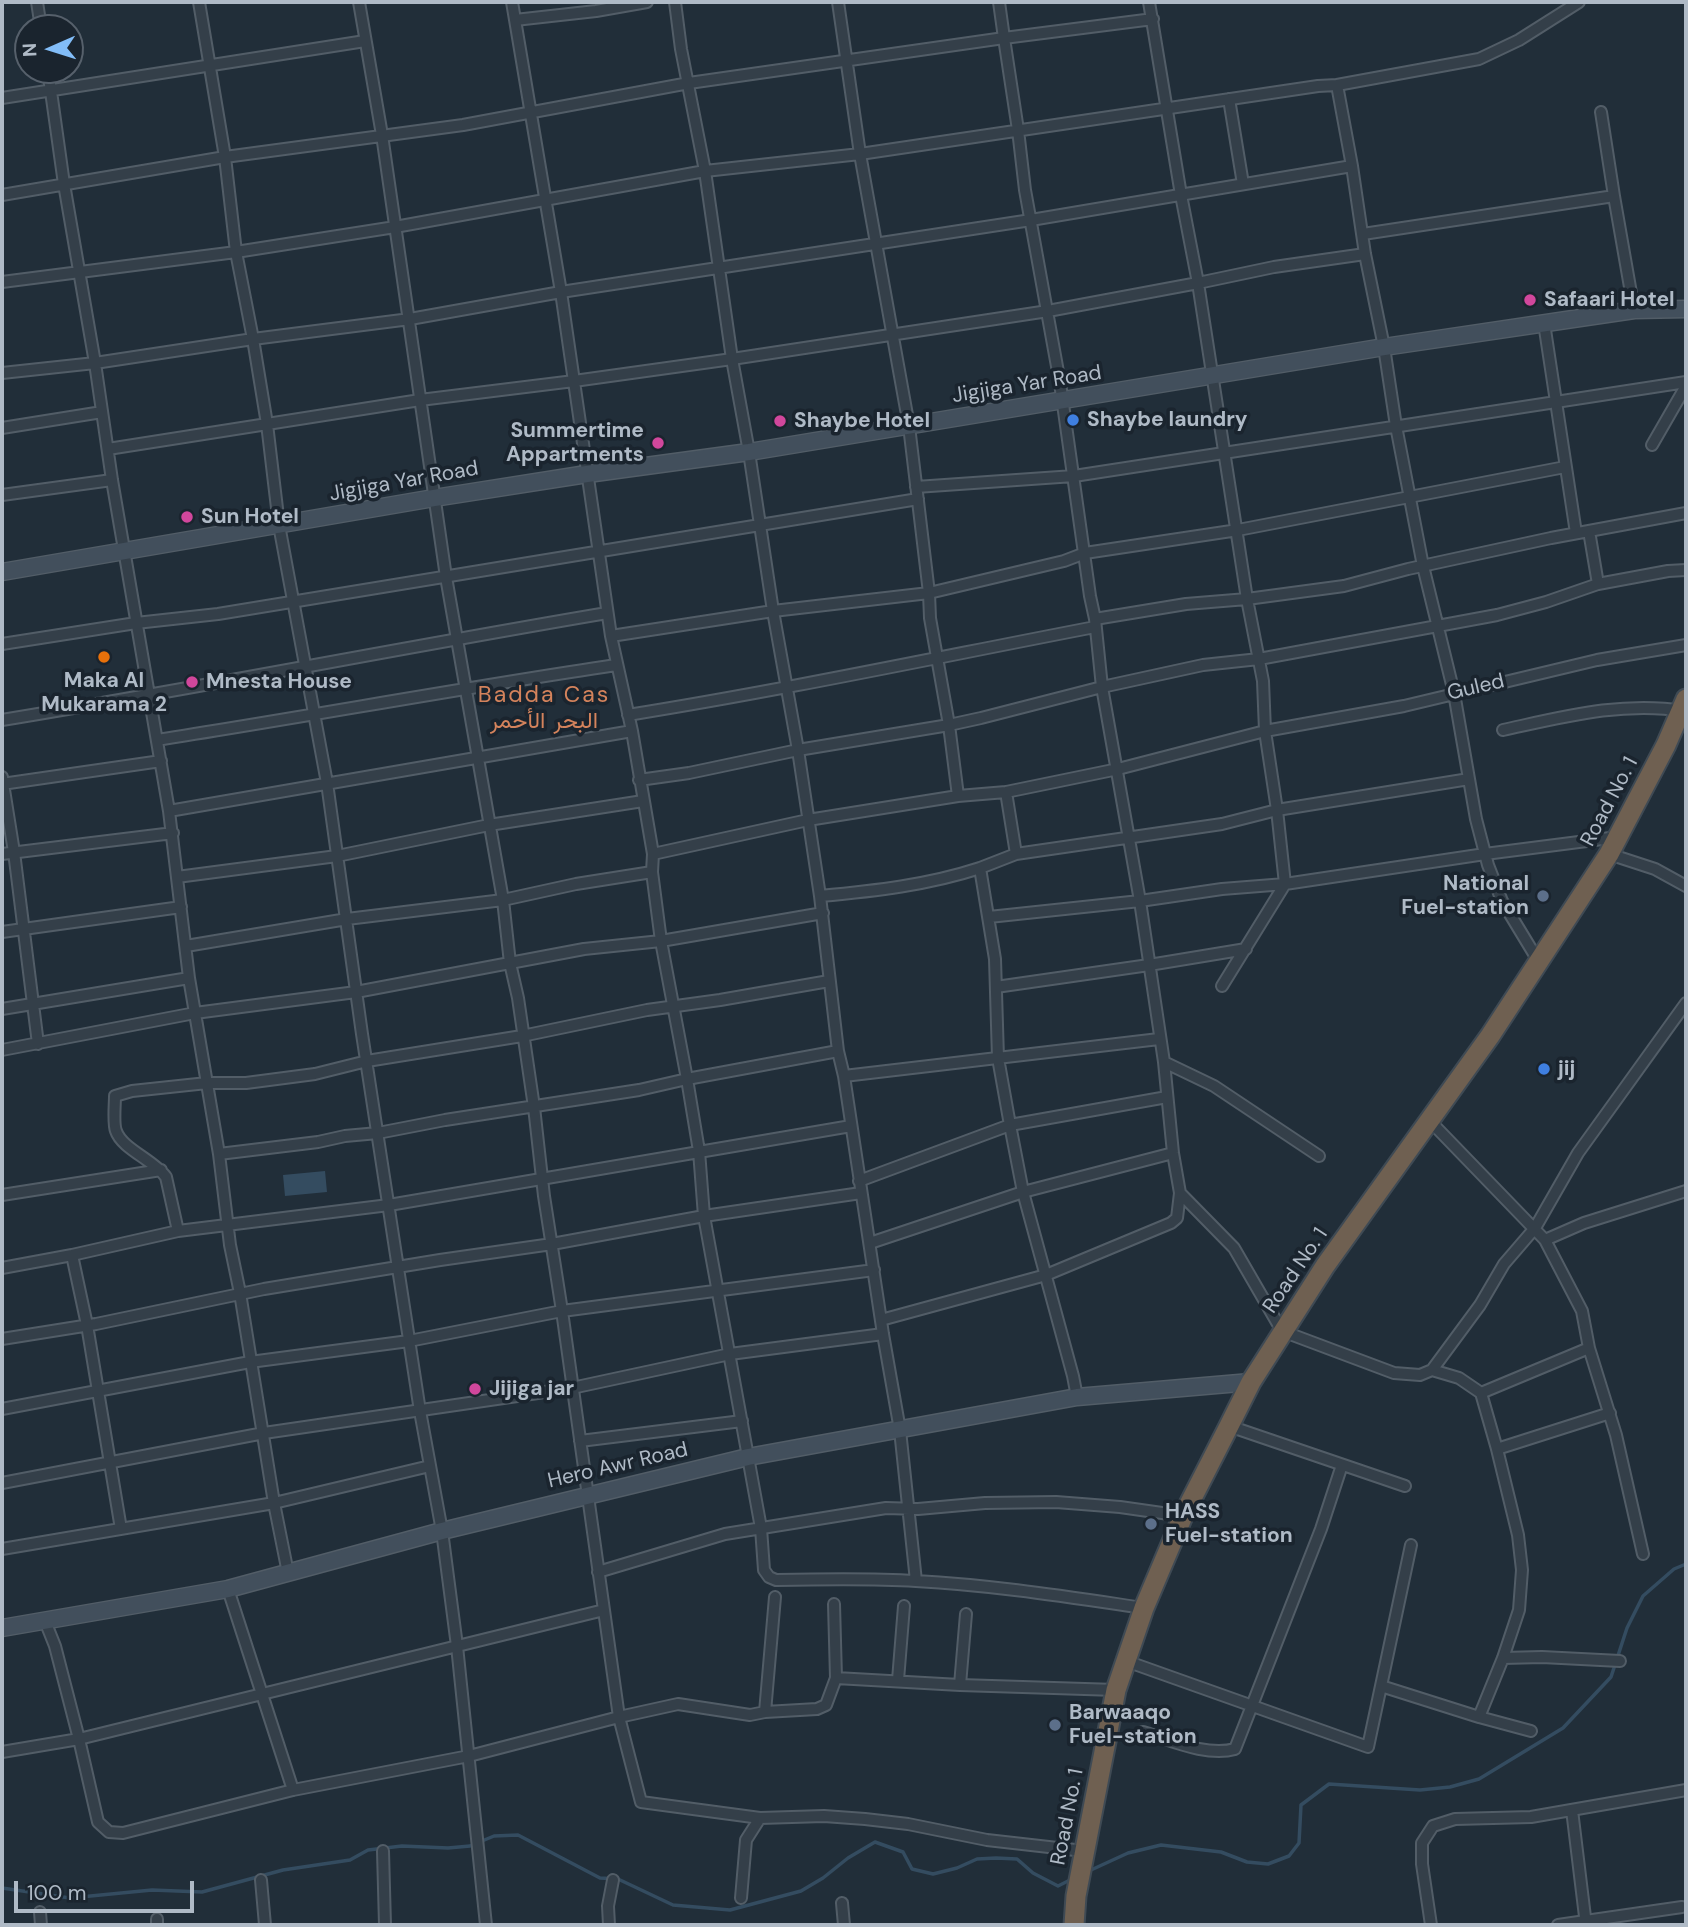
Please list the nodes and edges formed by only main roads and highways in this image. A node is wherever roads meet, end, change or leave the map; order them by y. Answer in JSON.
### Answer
{"nodes":[{"id":1,"x":1685,"y":707,"type":"edge"},
{"id":2,"x":1074,"y":1925,"type":"edge"}],
"edges":[{"from":1,"to":2,"type":"highway","name":"Road No. 1"}]}
